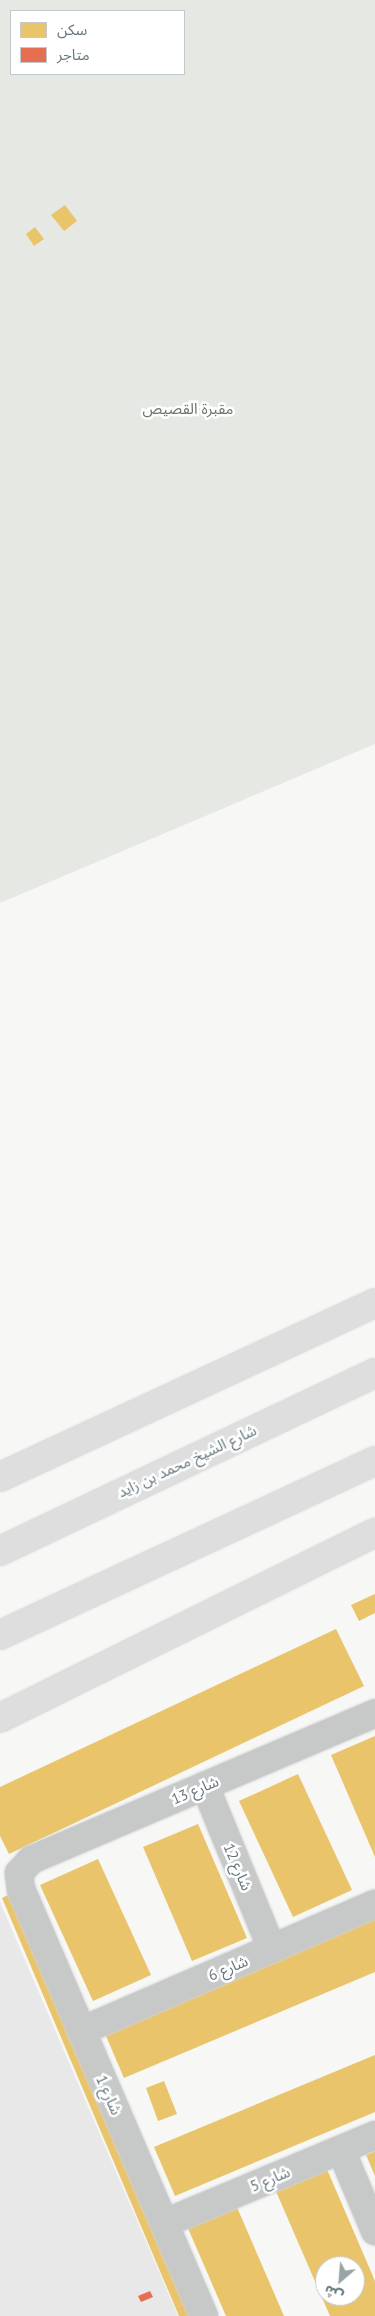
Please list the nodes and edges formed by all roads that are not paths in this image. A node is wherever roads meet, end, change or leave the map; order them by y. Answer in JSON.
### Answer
{"nodes":[{"id":1,"x":375,"y":1303,"type":"edge"},
{"id":2,"x":375,"y":1373,"type":"edge"},
{"id":3,"x":375,"y":1461,"type":"edge"},
{"id":4,"x":1,"y":1477,"type":"edge"},
{"id":5,"x":375,"y":1533,"type":"edge"},
{"id":6,"x":0,"y":1551,"type":"edge"},
{"id":7,"x":0,"y":1635,"type":"edge"},
{"id":8,"x":375,"y":1713,"type":"edge"},
{"id":9,"x":0,"y":1718,"type":"edge"},
{"id":10,"x":205,"y":1786,"type":"junction"},
{"id":11,"x":19,"y":1873,"type":"joint"},
{"id":12,"x":375,"y":1904,"type":"edge"},
{"id":13,"x":272,"y":1949,"type":"junction"},
{"id":14,"x":81,"y":2031,"type":"junction"},
{"id":15,"x":375,"y":2136,"type":"edge"},
{"id":16,"x":340,"y":2150,"type":"junction"},
{"id":17,"x":165,"y":2222,"type":"junction"},
{"id":18,"x":375,"y":2232,"type":"edge"},
{"id":19,"x":204,"y":2316,"type":"edge"}],
"edges":[{"from":1,"to":4,"type":"highway"},
{"from":2,"to":6,"type":"highway","name":"شارع الشيخ محمد بن زايد"},
{"from":3,"to":7,"type":"highway"},
{"from":5,"to":9,"type":"highway"},
{"from":8,"to":10,"type":"street","name":"شارع 13"},
{"from":10,"to":11,"type":"street","name":"شارع 13"},
{"from":10,"to":13,"type":"street","name":"شارع 12"},
{"from":11,"to":14,"type":"street","name":"شارع 1"},
{"from":12,"to":13,"type":"street","name":"شارع 6"},
{"from":13,"to":14,"type":"street","name":"شارع 6"},
{"from":14,"to":17,"type":"street","name":"شارع 1"},
{"from":15,"to":16,"type":"street","name":"شارع 5"},
{"from":16,"to":17,"type":"street","name":"شارع 5"},
{"from":16,"to":18,"type":"street"},
{"from":17,"to":19,"type":"street","name":"شارع 1"}]}
